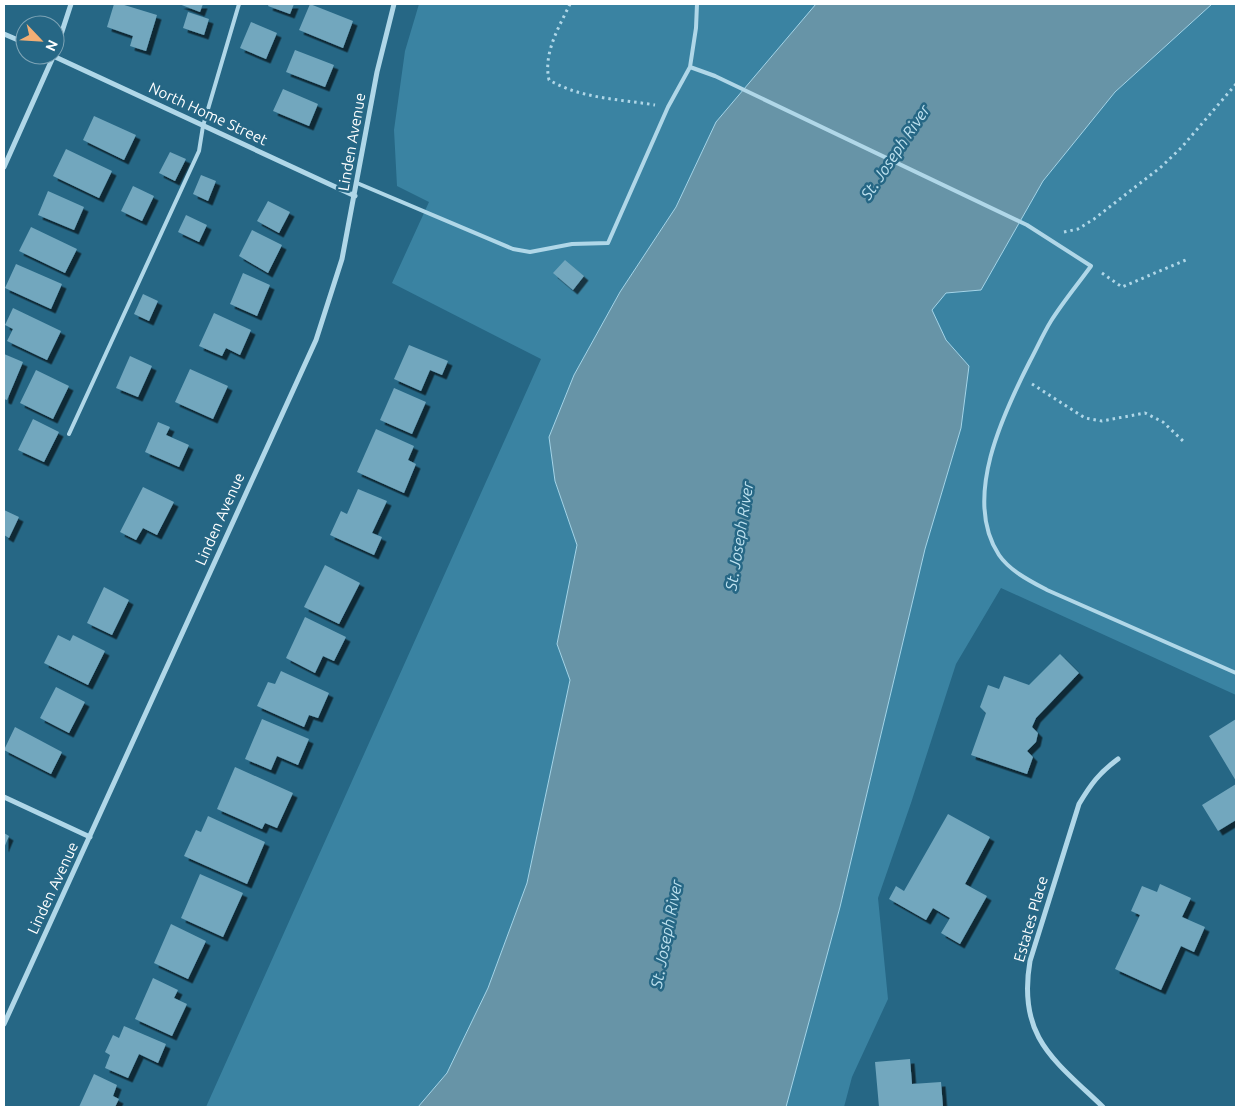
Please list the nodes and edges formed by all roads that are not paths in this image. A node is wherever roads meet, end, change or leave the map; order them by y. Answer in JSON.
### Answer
{"nodes":[{"id":1,"x":71,"y":4,"type":"edge"},
{"id":2,"x":239,"y":4,"type":"edge"},
{"id":3,"x":394,"y":4,"type":"edge"},
{"id":4,"x":697,"y":4,"type":"edge"},
{"id":5,"x":65,"y":22,"type":"edge"},
{"id":6,"x":65,"y":60,"type":"edge"},
{"id":7,"x":50,"y":65,"type":"edge"},
{"id":8,"x":690,"y":67,"type":"junction"},
{"id":9,"x":203,"y":126,"type":"junction"},
{"id":10,"x":4,"y":167,"type":"edge"},
{"id":11,"x":357,"y":183,"type":"junction"},
{"id":12,"x":355,"y":196,"type":"junction"},
{"id":13,"x":69,"y":434,"type":"dead end"},
{"id":14,"x":1236,"y":672,"type":"edge"},
{"id":15,"x":1118,"y":759,"type":"dead end"},
{"id":16,"x":4,"y":798,"type":"edge"},
{"id":17,"x":90,"y":837,"type":"junction"},
{"id":18,"x":4,"y":1024,"type":"edge"},
{"id":19,"x":1103,"y":1107,"type":"edge"}],
"edges":[{"from":1,"to":5,"type":"street"},
{"from":2,"to":9,"type":"lane"},
{"from":3,"to":11,"type":"street","name":"Linden Avenue"},
{"from":4,"to":8,"type":"lane"},
{"from":6,"to":9,"type":"street","name":"North Home Street"},
{"from":7,"to":10,"type":"street"},
{"from":8,"to":11,"type":"lane"},
{"from":8,"to":14,"type":"lane"},
{"from":9,"to":12,"type":"street","name":"North Home Street"},
{"from":9,"to":13,"type":"lane"},
{"from":11,"to":12,"type":"street","name":"Linden Avenue"},
{"from":12,"to":17,"type":"street","name":"Linden Avenue"},
{"from":15,"to":19,"type":"street","name":"Estates Place"},
{"from":16,"to":17,"type":"street"},
{"from":17,"to":18,"type":"street","name":"Linden Avenue"}]}
